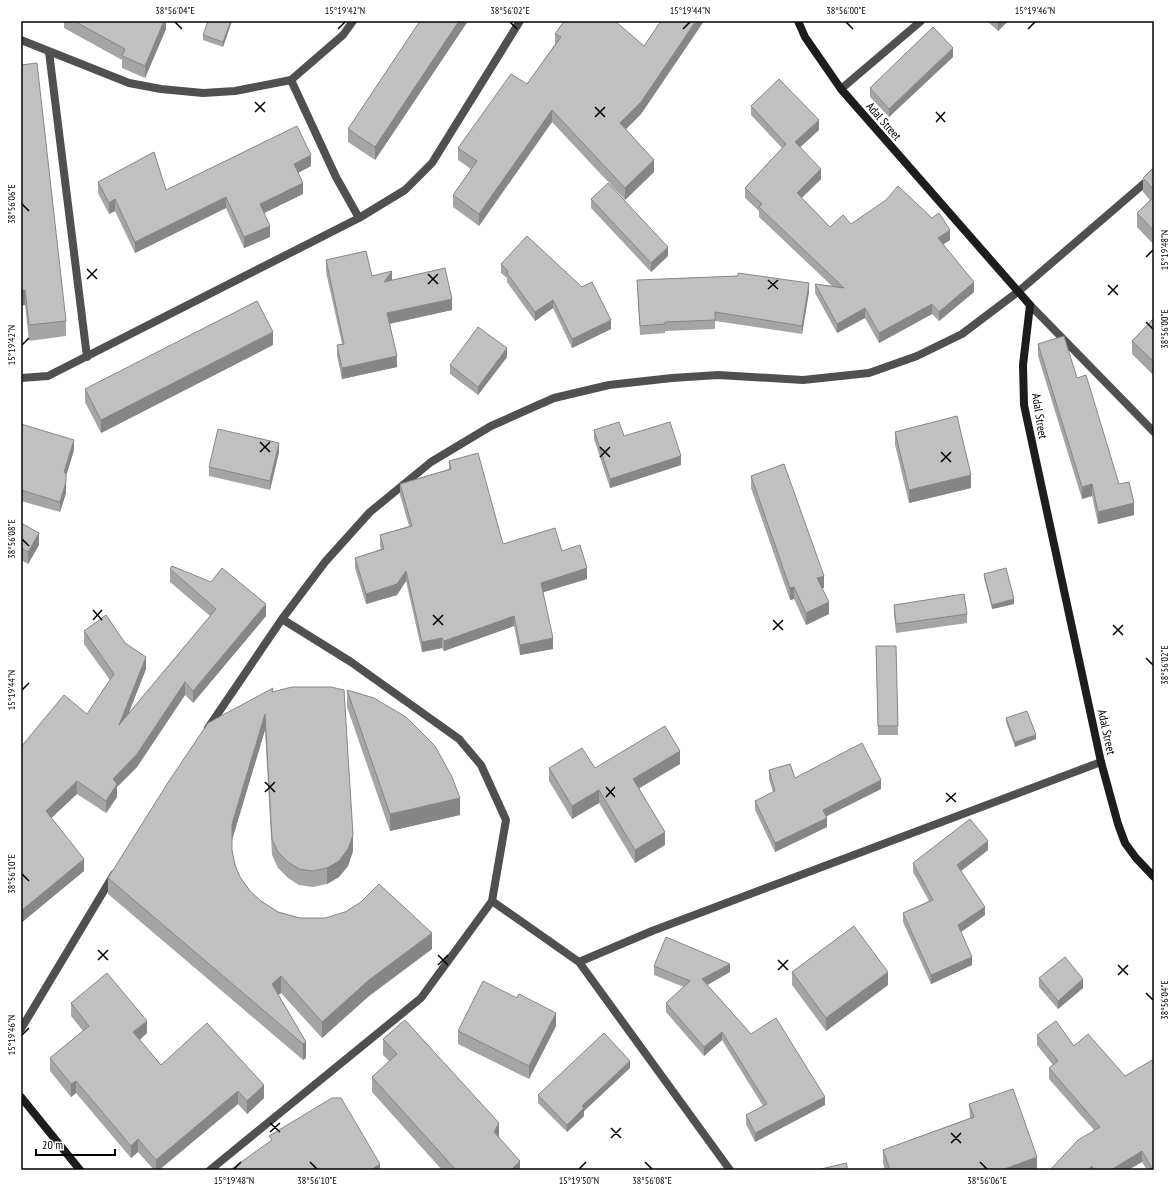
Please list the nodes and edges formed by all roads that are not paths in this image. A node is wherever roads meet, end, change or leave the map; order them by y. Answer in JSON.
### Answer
{"nodes":[{"id":1,"x":353,"y":21,"type":"edge"},
{"id":2,"x":520,"y":21,"type":"edge"},
{"id":3,"x":798,"y":21,"type":"edge"},
{"id":4,"x":921,"y":21,"type":"edge"},
{"id":5,"x":21,"y":40,"type":"edge"},
{"id":6,"x":49,"y":52,"type":"junction"},
{"id":7,"x":291,"y":80,"type":"junction"},
{"id":8,"x":841,"y":90,"type":"junction"},
{"id":9,"x":1154,"y":175,"type":"edge"},
{"id":10,"x":359,"y":218,"type":"junction"},
{"id":11,"x":1019,"y":291,"type":"junction"},
{"id":12,"x":1030,"y":304,"type":"junction"},
{"id":13,"x":87,"y":357,"type":"junction"},
{"id":14,"x":21,"y":378,"type":"edge"},
{"id":15,"x":1154,"y":432,"type":"edge"},
{"id":16,"x":282,"y":619,"type":"junction"},
{"id":17,"x":201,"y":738,"type":"edge"},
{"id":18,"x":1101,"y":762,"type":"junction"},
{"id":19,"x":116,"y":869,"type":"edge"},
{"id":20,"x":1154,"y":877,"type":"edge"},
{"id":21,"x":492,"y":901,"type":"junction"},
{"id":22,"x":579,"y":962,"type":"junction"},
{"id":23,"x":21,"y":1029,"type":"edge"},
{"id":24,"x":21,"y":1097,"type":"edge"},
{"id":25,"x":80,"y":1170,"type":"edge"},
{"id":26,"x":210,"y":1170,"type":"edge"},
{"id":27,"x":730,"y":1170,"type":"edge"}],
"edges":[{"from":1,"to":7,"type":"street"},
{"from":2,"to":10,"type":"street"},
{"from":3,"to":8,"type":"street","name":"Adal Street"},
{"from":4,"to":8,"type":"street"},
{"from":5,"to":6,"type":"street"},
{"from":6,"to":7,"type":"street"},
{"from":6,"to":13,"type":"street"},
{"from":7,"to":10,"type":"street"},
{"from":8,"to":11,"type":"street","name":"Adal Street"},
{"from":9,"to":11,"type":"street"},
{"from":10,"to":13,"type":"street"},
{"from":11,"to":12,"type":"street","name":"Adal Street"},
{"from":11,"to":16,"type":"street"},
{"from":12,"to":15,"type":"street"},
{"from":12,"to":18,"type":"street","name":"Adal Street"},
{"from":13,"to":14,"type":"street"},
{"from":16,"to":17,"type":"street"},
{"from":16,"to":21,"type":"street"},
{"from":18,"to":20,"type":"street","name":"Adal Street"},
{"from":18,"to":22,"type":"street"},
{"from":19,"to":23,"type":"street"},
{"from":21,"to":22,"type":"street"},
{"from":21,"to":26,"type":"street"},
{"from":22,"to":27,"type":"street"},
{"from":24,"to":25,"type":"street"}]}
